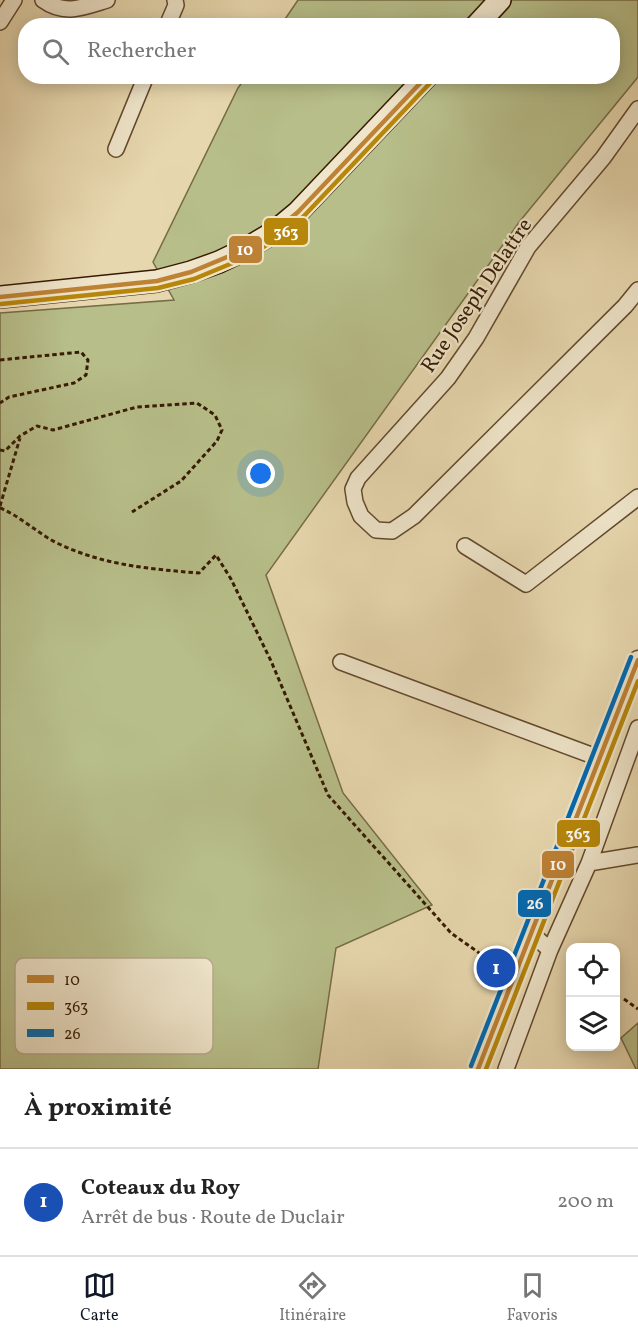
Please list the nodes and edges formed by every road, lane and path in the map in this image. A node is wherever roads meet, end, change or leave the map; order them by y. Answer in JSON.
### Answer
{"nodes":[{"id":1,"x":14,"y":0,"type":"edge"},
{"id":2,"x":43,"y":0,"type":"edge"},
{"id":3,"x":107,"y":0,"type":"edge"},
{"id":4,"x":175,"y":0,"type":"edge"},
{"id":5,"x":500,"y":0,"type":"edge"},
{"id":6,"x":170,"y":18,"type":"edge"},
{"id":7,"x":483,"y":18,"type":"edge"},
{"id":8,"x":0,"y":22,"type":"edge"},
{"id":9,"x":143,"y":84,"type":"edge"},
{"id":10,"x":420,"y":84,"type":"edge"},
{"id":11,"x":638,"y":109,"type":"edge"},
{"id":12,"x":116,"y":149,"type":"dead end"},
{"id":13,"x":638,"y":290,"type":"edge"},
{"id":14,"x":0,"y":297,"type":"edge"},
{"id":15,"x":0,"y":360,"type":"edge"},
{"id":16,"x":0,"y":403,"type":"edge"},
{"id":17,"x":20,"y":436,"type":"junction"},
{"id":18,"x":0,"y":450,"type":"edge"},
{"id":19,"x":638,"y":497,"type":"edge"},
{"id":20,"x":0,"y":507,"type":"edge"},
{"id":21,"x":132,"y":512,"type":"dead end"},
{"id":22,"x":465,"y":546,"type":"dead end"},
{"id":23,"x":638,"y":660,"type":"edge"},
{"id":24,"x":341,"y":662,"type":"dead end"},
{"id":25,"x":638,"y":728,"type":"edge"},
{"id":26,"x":599,"y":758,"type":"junction"},
{"id":27,"x":638,"y":855,"type":"edge"},
{"id":28,"x":589,"y":863,"type":"junction"},
{"id":29,"x":531,"y":933,"type":"junction"},
{"id":30,"x":550,"y":950,"type":"junction"},
{"id":31,"x":515,"y":974,"type":"junction"},
{"id":32,"x":624,"y":999,"type":"dead end"},
{"id":33,"x":638,"y":1009,"type":"edge"},
{"id":34,"x":478,"y":1069,"type":"edge"},
{"id":35,"x":506,"y":1069,"type":"edge"}],
"edges":[{"from":1,"to":8,"type":"street"},
{"from":2,"to":3,"type":"street"},
{"from":4,"to":6,"type":"street"},
{"from":5,"to":7,"type":"main road"},
{"from":9,"to":12,"type":"street"},
{"from":10,"to":14,"type":"main road"},
{"from":11,"to":13,"type":"street","name":"Rue Joseph Delattre"},
{"from":15,"to":16,"type":"path"},
{"from":17,"to":18,"type":"path"},
{"from":17,"to":20,"type":"path"},
{"from":17,"to":21,"type":"path"},
{"from":19,"to":22,"type":"street"},
{"from":20,"to":31,"type":"path"},
{"from":23,"to":26,"type":"street"},
{"from":24,"to":26,"type":"street"},
{"from":25,"to":28,"type":"street"},
{"from":26,"to":29,"type":"street"},
{"from":27,"to":28,"type":"street"},
{"from":28,"to":30,"type":"street"},
{"from":29,"to":30,"type":"street"},
{"from":29,"to":31,"type":"street"},
{"from":30,"to":35,"type":"street"},
{"from":31,"to":34,"type":"street"},
{"from":32,"to":33,"type":"path"}]}
